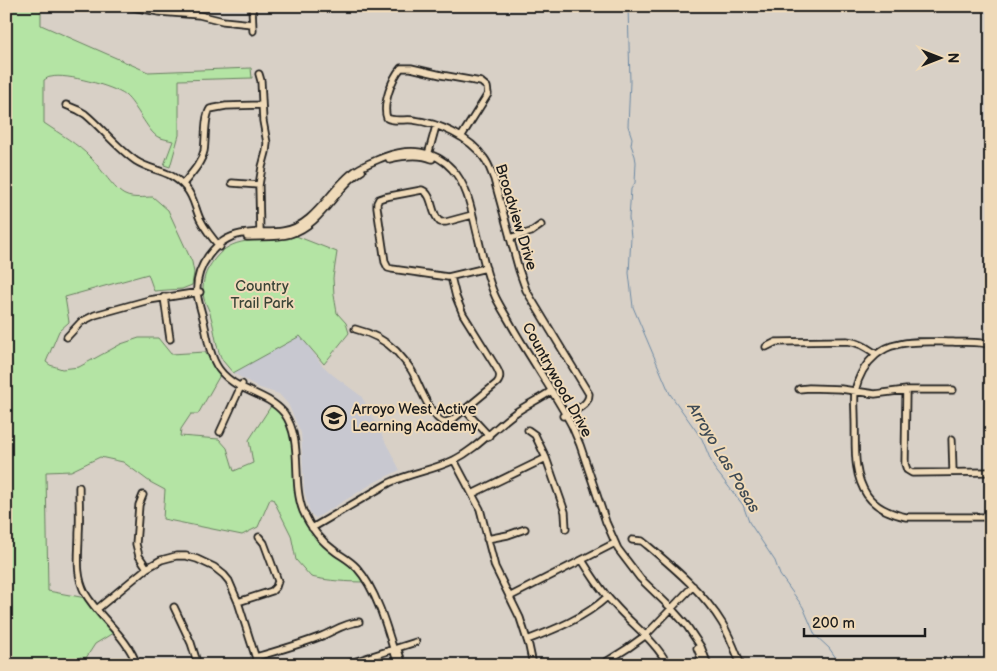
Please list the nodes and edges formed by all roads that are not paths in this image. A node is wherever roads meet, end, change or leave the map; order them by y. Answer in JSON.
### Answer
{"nodes":[{"id":1,"x":128,"y":6,"type":"edge"},
{"id":2,"x":252,"y":6,"type":"edge"},
{"id":3,"x":259,"y":74,"type":"dead end"},
{"id":4,"x":261,"y":105,"type":"junction"},
{"id":5,"x":66,"y":106,"type":"dead end"},
{"id":6,"x":436,"y":126,"type":"junction"},
{"id":7,"x":461,"y":137,"type":"junction"},
{"id":8,"x":428,"y":155,"type":"junction"},
{"id":9,"x":232,"y":183,"type":"dead end"},
{"id":10,"x":183,"y":184,"type":"junction"},
{"id":11,"x":259,"y":185,"type":"junction"},
{"id":12,"x":470,"y":215,"type":"junction"},
{"id":13,"x":541,"y":225,"type":"dead end"},
{"id":14,"x":260,"y":234,"type":"junction"},
{"id":15,"x":510,"y":238,"type":"junction"},
{"id":16,"x":219,"y":246,"type":"junction"},
{"id":17,"x":484,"y":268,"type":"junction"},
{"id":18,"x":450,"y":276,"type":"junction"},
{"id":19,"x":198,"y":292,"type":"junction"},
{"id":20,"x":164,"y":297,"type":"junction"},
{"id":21,"x":355,"y":329,"type":"dead end"},
{"id":22,"x":67,"y":337,"type":"dead end"},
{"id":23,"x":170,"y":339,"type":"dead end"},
{"id":24,"x":991,"y":345,"type":"edge"},
{"id":25,"x":766,"y":347,"type":"dead end"},
{"id":26,"x":876,"y":354,"type":"junction"},
{"id":27,"x":241,"y":386,"type":"junction"},
{"id":28,"x":799,"y":389,"type":"dead end"},
{"id":29,"x":906,"y":390,"type":"junction"},
{"id":30,"x":953,"y":390,"type":"dead end"},
{"id":31,"x":550,"y":392,"type":"junction"},
{"id":32,"x":855,"y":392,"type":"junction"},
{"id":33,"x":464,"y":409,"type":"junction"},
{"id":34,"x":564,"y":415,"type":"junction"},
{"id":35,"x":528,"y":430,"type":"dead end"},
{"id":36,"x":220,"y":432,"type":"dead end"},
{"id":37,"x":488,"y":436,"type":"junction"},
{"id":38,"x":952,"y":439,"type":"dead end"},
{"id":39,"x":546,"y":458,"type":"junction"},
{"id":40,"x":454,"y":460,"type":"junction"},
{"id":41,"x":952,"y":472,"type":"junction"},
{"id":42,"x":991,"y":472,"type":"edge"},
{"id":43,"x":79,"y":487,"type":"dead end"},
{"id":44,"x":143,"y":494,"type":"dead end"},
{"id":45,"x":472,"y":494,"type":"junction"},
{"id":46,"x":991,"y":517,"type":"edge"},
{"id":47,"x":314,"y":527,"type":"junction"},
{"id":48,"x":525,"y":529,"type":"dead end"},
{"id":49,"x":566,"y":529,"type":"dead end"},
{"id":50,"x":258,"y":537,"type":"dead end"},
{"id":51,"x":487,"y":539,"type":"junction"},
{"id":52,"x":632,"y":540,"type":"dead end"},
{"id":53,"x":614,"y":544,"type":"junction"},
{"id":54,"x":582,"y":560,"type":"junction"},
{"id":55,"x":147,"y":568,"type":"junction"},
{"id":56,"x":693,"y":586,"type":"junction"},
{"id":57,"x":509,"y":597,"type":"junction"},
{"id":58,"x":608,"y":597,"type":"junction"},
{"id":59,"x":238,"y":602,"type":"junction"},
{"id":60,"x":174,"y":607,"type":"dead end"},
{"id":61,"x":670,"y":609,"type":"junction"},
{"id":62,"x":97,"y":610,"type":"junction"},
{"id":63,"x":358,"y":622,"type":"dead end"},
{"id":64,"x":646,"y":635,"type":"junction"},
{"id":65,"x":527,"y":640,"type":"junction"},
{"id":66,"x":416,"y":642,"type":"dead end"},
{"id":67,"x":395,"y":649,"type":"junction"},
{"id":68,"x":256,"y":657,"type":"junction"},
{"id":69,"x":137,"y":665,"type":"edge"},
{"id":70,"x":198,"y":665,"type":"edge"},
{"id":71,"x":258,"y":665,"type":"edge"},
{"id":72,"x":344,"y":665,"type":"edge"},
{"id":73,"x":398,"y":665,"type":"edge"},
{"id":74,"x":403,"y":665,"type":"edge"},
{"id":75,"x":533,"y":665,"type":"edge"},
{"id":76,"x":601,"y":665,"type":"edge"},
{"id":77,"x":668,"y":665,"type":"edge"},
{"id":78,"x":704,"y":665,"type":"edge"},
{"id":79,"x":708,"y":665,"type":"edge"},
{"id":80,"x":741,"y":665,"type":"edge"}],
"edges":[{"from":1,"to":2,"type":"street"},
{"from":3,"to":4,"type":"street"},
{"from":4,"to":10,"type":"street"},
{"from":4,"to":11,"type":"street"},
{"from":5,"to":10,"type":"street"},
{"from":6,"to":7,"type":"street","name":"Broadview Drive"},
{"from":6,"to":7,"type":"street","name":"Broadview Drive"},
{"from":6,"to":8,"type":"street"},
{"from":7,"to":15,"type":"street","name":"Broadview Drive"},
{"from":8,"to":12,"type":"street","name":"Countrywood Drive"},
{"from":8,"to":14,"type":"street"},
{"from":9,"to":11,"type":"street"},
{"from":10,"to":16,"type":"street"},
{"from":11,"to":14,"type":"street"},
{"from":12,"to":17,"type":"street","name":"Countrywood Drive"},
{"from":12,"to":18,"type":"street"},
{"from":13,"to":15,"type":"street"},
{"from":14,"to":16,"type":"street"},
{"from":15,"to":34,"type":"street","name":"Broadview Drive"},
{"from":16,"to":19,"type":"street"},
{"from":17,"to":18,"type":"street"},
{"from":17,"to":31,"type":"street","name":"Countrywood Drive"},
{"from":18,"to":33,"type":"street"},
{"from":19,"to":20,"type":"street"},
{"from":19,"to":27,"type":"street"},
{"from":20,"to":22,"type":"street"},
{"from":20,"to":23,"type":"street"},
{"from":21,"to":33,"type":"street"},
{"from":24,"to":26,"type":"street"},
{"from":25,"to":26,"type":"street"},
{"from":26,"to":32,"type":"street"},
{"from":27,"to":36,"type":"street"},
{"from":27,"to":47,"type":"street"},
{"from":28,"to":32,"type":"street"},
{"from":29,"to":30,"type":"street"},
{"from":29,"to":32,"type":"street"},
{"from":29,"to":41,"type":"street"},
{"from":31,"to":34,"type":"street","name":"Countrywood Drive"},
{"from":31,"to":37,"type":"street"},
{"from":32,"to":46,"type":"street"},
{"from":33,"to":37,"type":"street"},
{"from":34,"to":53,"type":"street","name":"Countrywood Drive"},
{"from":35,"to":39,"type":"street"},
{"from":37,"to":40,"type":"street"},
{"from":38,"to":41,"type":"street"},
{"from":39,"to":45,"type":"street"},
{"from":39,"to":49,"type":"street"},
{"from":40,"to":45,"type":"street"},
{"from":40,"to":47,"type":"street"},
{"from":41,"to":42,"type":"street"},
{"from":43,"to":62,"type":"street"},
{"from":44,"to":55,"type":"street"},
{"from":45,"to":51,"type":"street"},
{"from":47,"to":67,"type":"street"},
{"from":48,"to":51,"type":"street"},
{"from":50,"to":59,"type":"street"},
{"from":51,"to":57,"type":"street"},
{"from":52,"to":56,"type":"street"},
{"from":53,"to":54,"type":"street"},
{"from":53,"to":61,"type":"street","name":"Countrywood Drive"},
{"from":54,"to":57,"type":"street"},
{"from":54,"to":58,"type":"street"},
{"from":55,"to":59,"type":"street"},
{"from":55,"to":62,"type":"street"},
{"from":56,"to":61,"type":"street"},
{"from":56,"to":80,"type":"street"},
{"from":57,"to":65,"type":"street"},
{"from":58,"to":64,"type":"street"},
{"from":58,"to":65,"type":"street"},
{"from":59,"to":68,"type":"street"},
{"from":60,"to":70,"type":"street"},
{"from":61,"to":64,"type":"street"},
{"from":61,"to":78,"type":"street","name":"Countrywood Drive"},
{"from":61,"to":79,"type":"street","name":"Countrywood Drive"},
{"from":62,"to":69,"type":"street"},
{"from":63,"to":68,"type":"street"},
{"from":64,"to":76,"type":"street"},
{"from":64,"to":77,"type":"street"},
{"from":65,"to":75,"type":"street"},
{"from":66,"to":67,"type":"street"},
{"from":67,"to":72,"type":"street"},
{"from":67,"to":73,"type":"street"},
{"from":67,"to":74,"type":"street"},
{"from":68,"to":71,"type":"street"}]}
